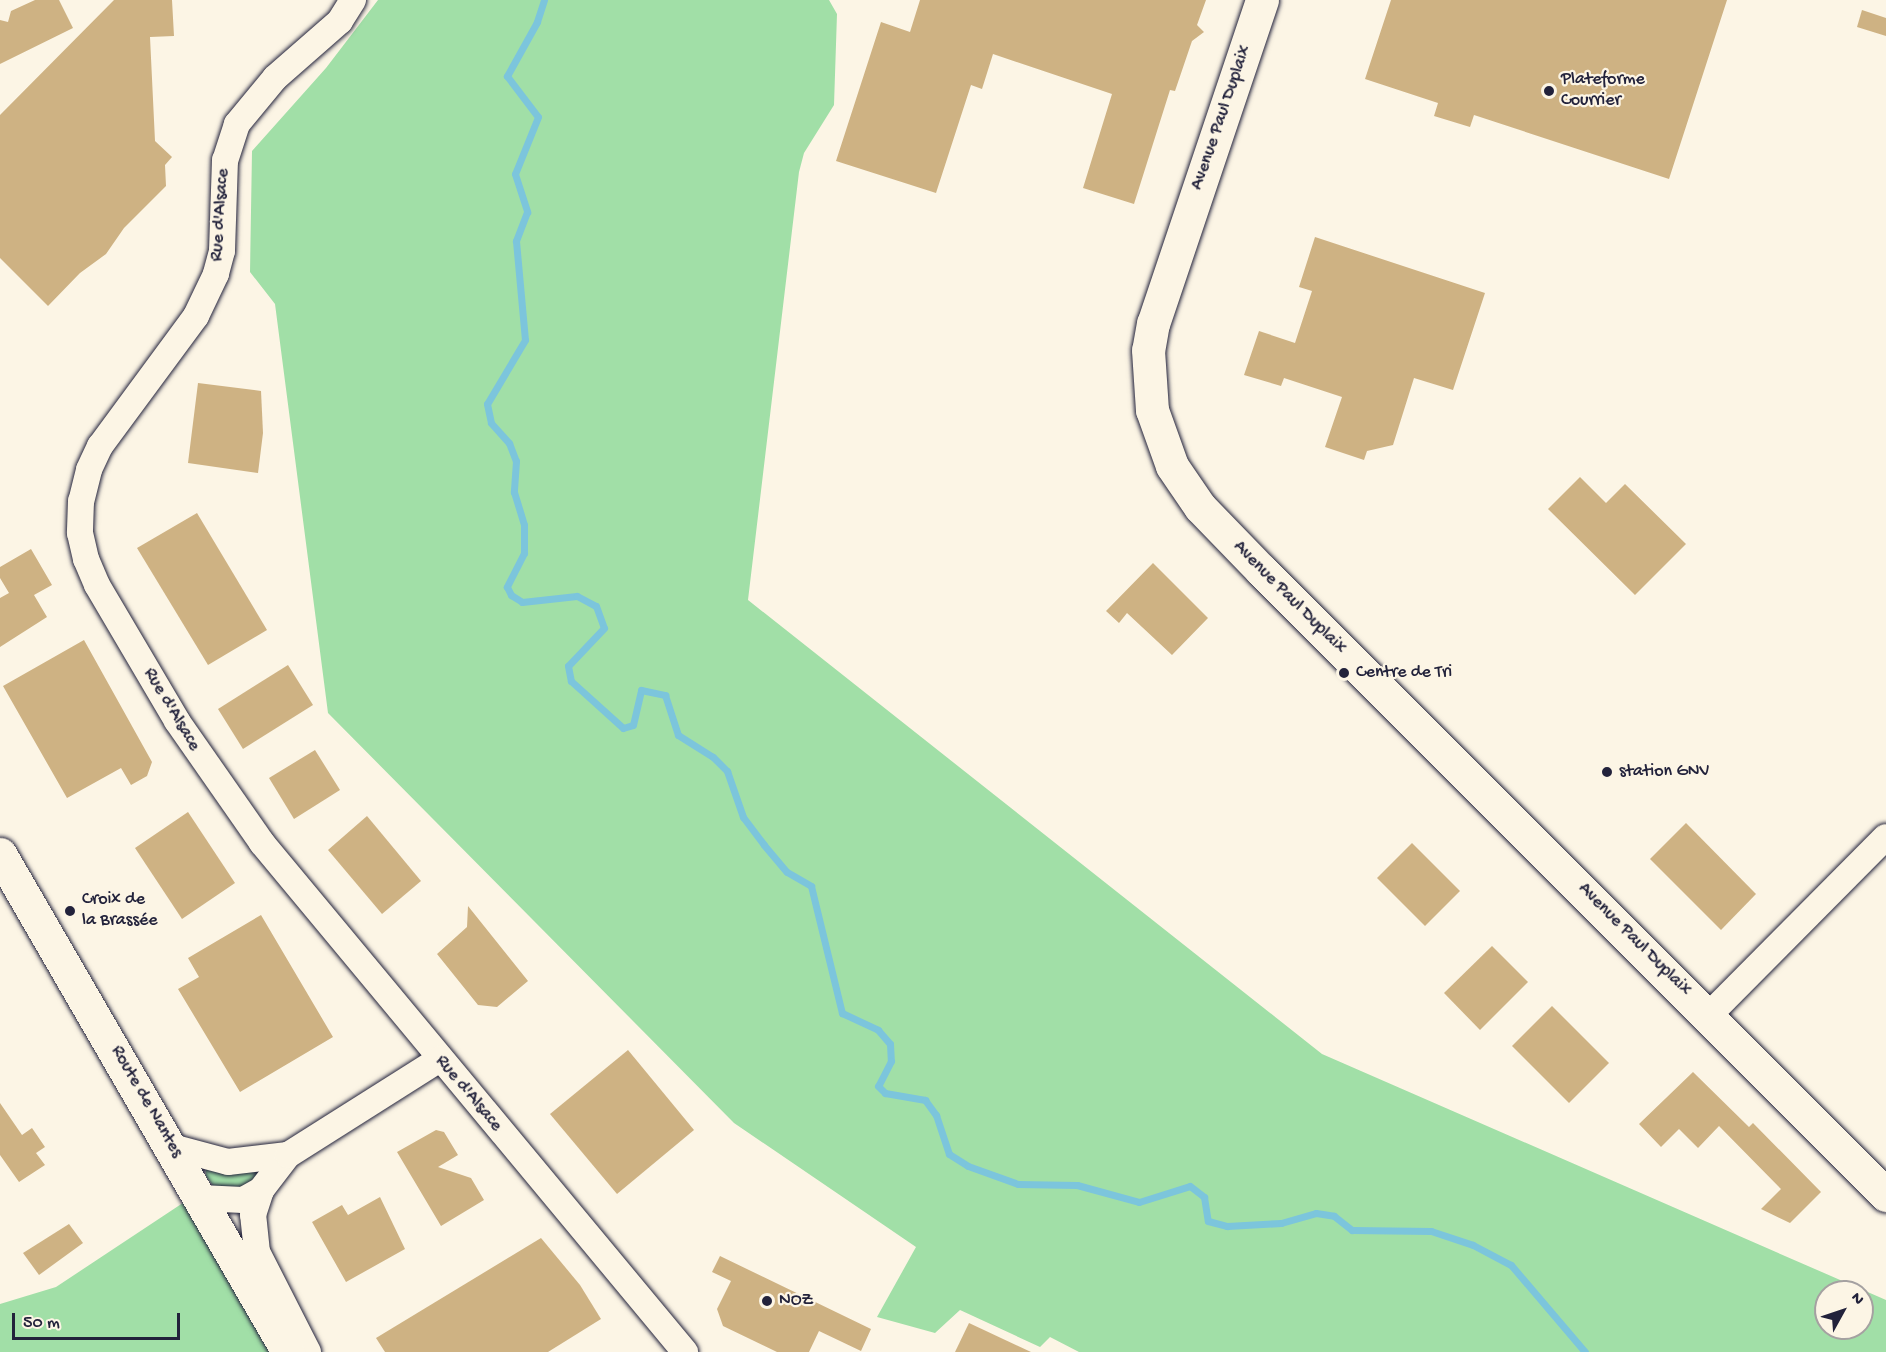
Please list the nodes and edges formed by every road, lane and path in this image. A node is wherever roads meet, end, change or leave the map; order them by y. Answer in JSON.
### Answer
{"nodes":[{"id":1,"x":353,"y":0,"type":"edge"},
{"id":2,"x":1262,"y":0,"type":"edge"},
{"id":3,"x":1886,"y":837,"type":"edge"},
{"id":4,"x":0,"y":854,"type":"edge"},
{"id":5,"x":1708,"y":1016,"type":"junction"},
{"id":6,"x":440,"y":1059,"type":"junction"},
{"id":7,"x":172,"y":1146,"type":"junction"},
{"id":8,"x":288,"y":1155,"type":"junction"},
{"id":9,"x":261,"y":1190,"type":"junction"},
{"id":10,"x":1886,"y":1195,"type":"edge"},
{"id":11,"x":200,"y":1198,"type":"junction"},
{"id":12,"x":288,"y":1352,"type":"edge"},
{"id":13,"x":308,"y":1352,"type":"edge"},
{"id":14,"x":685,"y":1352,"type":"edge"}],
"edges":[{"from":1,"to":6,"type":"street","name":"Rue d'Alsace"},
{"from":2,"to":5,"type":"main road","name":"Avenue Paul Duplaix"},
{"from":3,"to":5,"type":"street"},
{"from":4,"to":7,"type":"main road","name":"Route de Nantes"},
{"from":5,"to":10,"type":"main road","name":"Avenue Paul Duplaix"},
{"from":6,"to":8,"type":"street"},
{"from":6,"to":14,"type":"street","name":"Rue d'Alsace"},
{"from":7,"to":8,"type":"street"},
{"from":7,"to":11,"type":"main road","name":"Route de Nantes"},
{"from":8,"to":9,"type":"street"},
{"from":9,"to":11,"type":"street"},
{"from":9,"to":13,"type":"street"},
{"from":11,"to":12,"type":"main road","name":"Route de Nantes"}]}
